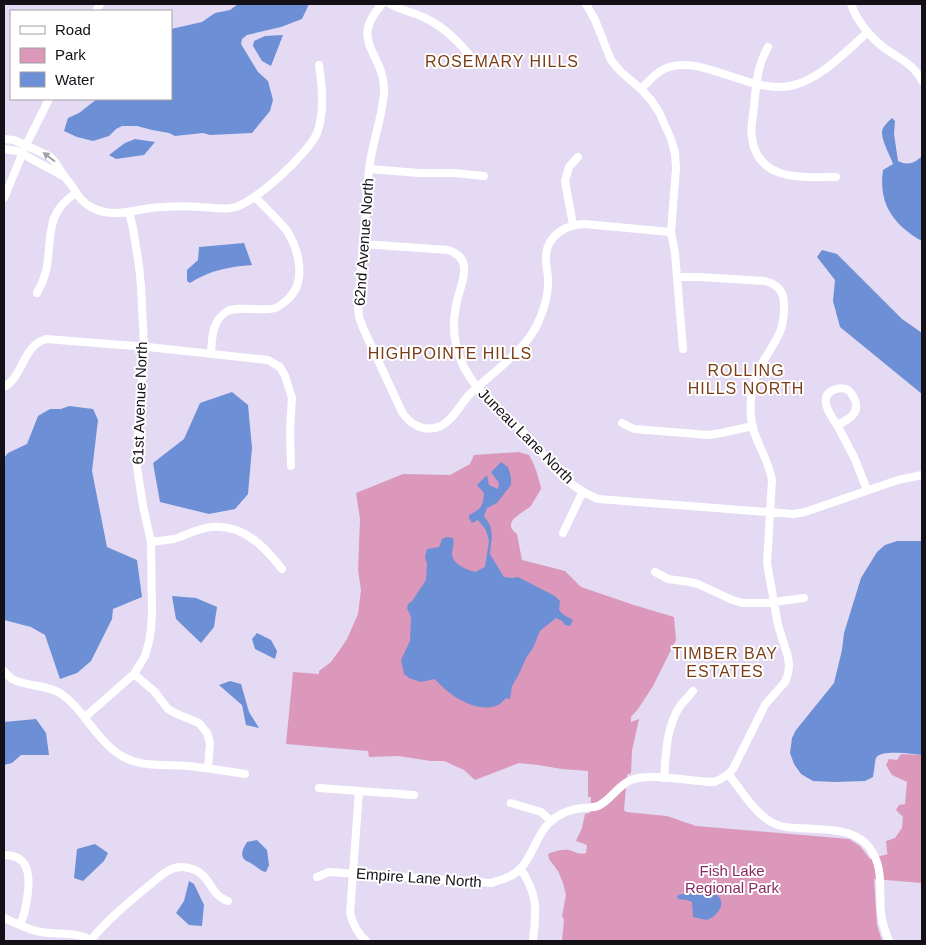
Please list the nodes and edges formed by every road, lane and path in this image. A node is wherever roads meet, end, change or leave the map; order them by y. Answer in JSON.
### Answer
{"nodes":[{"id":1,"x":382,"y":4,"type":"edge"},
{"id":2,"x":390,"y":4,"type":"edge"},
{"id":3,"x":586,"y":4,"type":"edge"},
{"id":4,"x":851,"y":4,"type":"edge"},
{"id":5,"x":868,"y":32,"type":"junction"},
{"id":6,"x":768,"y":47,"type":"dead end"},
{"id":7,"x":474,"y":61,"type":"dead end"},
{"id":8,"x":320,"y":65,"type":"dead end"},
{"id":9,"x":922,"y":81,"type":"edge"},
{"id":10,"x":756,"y":84,"type":"junction"},
{"id":11,"x":641,"y":89,"type":"junction"},
{"id":12,"x":48,"y":100,"type":"edge"},
{"id":13,"x":4,"y":139,"type":"edge"},
{"id":14,"x":26,"y":145,"type":"junction"},
{"id":15,"x":4,"y":149,"type":"edge"},
{"id":16,"x":22,"y":154,"type":"junction"},
{"id":17,"x":578,"y":157,"type":"dead end"},
{"id":18,"x":368,"y":169,"type":"junction"},
{"id":19,"x":484,"y":176,"type":"dead end"},
{"id":20,"x":64,"y":177,"type":"junction"},
{"id":21,"x":836,"y":177,"type":"dead end"},
{"id":22,"x":76,"y":194,"type":"junction"},
{"id":23,"x":255,"y":197,"type":"junction"},
{"id":24,"x":4,"y":198,"type":"edge"},
{"id":25,"x":130,"y":212,"type":"junction"},
{"id":26,"x":573,"y":225,"type":"junction"},
{"id":27,"x":671,"y":232,"type":"junction"},
{"id":28,"x":362,"y":244,"type":"junction"},
{"id":29,"x":677,"y":277,"type":"junction"},
{"id":30,"x":37,"y":293,"type":"dead end"},
{"id":31,"x":144,"y":347,"type":"junction"},
{"id":32,"x":684,"y":350,"type":"dead end"},
{"id":33,"x":211,"y":353,"type":"junction"},
{"id":34,"x":4,"y":387,"type":"edge"},
{"id":35,"x":477,"y":388,"type":"junction"},
{"id":36,"x":622,"y":422,"type":"dead end"},
{"id":37,"x":837,"y":425,"type":"junction"},
{"id":38,"x":752,"y":426,"type":"junction"},
{"id":39,"x":291,"y":466,"type":"dead end"},
{"id":40,"x":922,"y":475,"type":"edge"},
{"id":41,"x":867,"y":490,"type":"junction"},
{"id":42,"x":583,"y":491,"type":"junction"},
{"id":43,"x":770,"y":513,"type":"junction"},
{"id":44,"x":564,"y":533,"type":"dead end"},
{"id":45,"x":151,"y":542,"type":"junction"},
{"id":46,"x":282,"y":569,"type":"dead end"},
{"id":47,"x":655,"y":572,"type":"dead end"},
{"id":48,"x":804,"y":598,"type":"dead end"},
{"id":49,"x":774,"y":602,"type":"junction"},
{"id":50,"x":4,"y":672,"type":"edge"},
{"id":51,"x":134,"y":674,"type":"junction"},
{"id":52,"x":693,"y":692,"type":"dead end"},
{"id":53,"x":85,"y":717,"type":"junction"},
{"id":54,"x":208,"y":768,"type":"junction"},
{"id":55,"x":245,"y":774,"type":"dead end"},
{"id":56,"x":729,"y":775,"type":"junction"},
{"id":57,"x":664,"y":778,"type":"junction"},
{"id":58,"x":319,"y":788,"type":"dead end"},
{"id":59,"x":359,"y":791,"type":"junction"},
{"id":60,"x":414,"y":795,"type":"dead end"},
{"id":61,"x":511,"y":803,"type":"dead end"},
{"id":62,"x":551,"y":821,"type":"junction"},
{"id":63,"x":4,"y":855,"type":"edge"},
{"id":64,"x":521,"y":869,"type":"junction"},
{"id":65,"x":353,"y":873,"type":"junction"},
{"id":66,"x":317,"y":877,"type":"dead end"},
{"id":67,"x":228,"y":901,"type":"dead end"},
{"id":68,"x":4,"y":918,"type":"edge"},
{"id":69,"x":20,"y":925,"type":"junction"},
{"id":70,"x":91,"y":941,"type":"edge"},
{"id":71,"x":366,"y":941,"type":"edge"},
{"id":72,"x":533,"y":941,"type":"edge"},
{"id":73,"x":888,"y":941,"type":"edge"}],
"edges":[{"from":1,"to":18,"type":"street","name":"62nd Avenue North"},
{"from":2,"to":7,"type":"street"},
{"from":3,"to":11,"type":"street"},
{"from":4,"to":5,"type":"street"},
{"from":5,"to":9,"type":"street"},
{"from":5,"to":10,"type":"street"},
{"from":6,"to":10,"type":"street"},
{"from":8,"to":23,"type":"street"},
{"from":10,"to":11,"type":"street"},
{"from":10,"to":21,"type":"street"},
{"from":11,"to":27,"type":"street"},
{"from":12,"to":14,"type":"street"},
{"from":13,"to":14,"type":"street"},
{"from":14,"to":16,"type":"street"},
{"from":20,"to":14,"type":"street","one_way":true},
{"from":15,"to":16,"type":"street"},
{"from":16,"to":20,"type":"street"},
{"from":16,"to":24,"type":"street"},
{"from":17,"to":26,"type":"street"},
{"from":18,"to":19,"type":"street"},
{"from":18,"to":28,"type":"street","name":"62nd Avenue North"},
{"from":20,"to":22,"type":"street"},
{"from":22,"to":25,"type":"street"},
{"from":22,"to":30,"type":"street"},
{"from":23,"to":25,"type":"street"},
{"from":23,"to":33,"type":"street"},
{"from":25,"to":31,"type":"street","name":"61st Avenue North"},
{"from":26,"to":27,"type":"street"},
{"from":26,"to":35,"type":"street","name":"62nd Avenue North"},
{"from":27,"to":29,"type":"street"},
{"from":28,"to":35,"type":"street","name":"Juneau Lane North"},
{"from":28,"to":35,"type":"street","name":"62nd Avenue North"},
{"from":29,"to":32,"type":"street"},
{"from":29,"to":38,"type":"street"},
{"from":31,"to":33,"type":"street"},
{"from":31,"to":34,"type":"street"},
{"from":31,"to":45,"type":"street","name":"61st Avenue North"},
{"from":33,"to":39,"type":"street"},
{"from":35,"to":42,"type":"street","name":"Juneau Lane North"},
{"from":36,"to":38,"type":"street"},
{"from":37,"to":37,"type":"street"},
{"from":37,"to":41,"type":"street"},
{"from":38,"to":43,"type":"street"},
{"from":40,"to":41,"type":"street","name":"Juneau Lane North"},
{"from":41,"to":43,"type":"street","name":"Juneau Lane North"},
{"from":42,"to":43,"type":"street","name":"Juneau Lane North"},
{"from":42,"to":44,"type":"street"},
{"from":43,"to":49,"type":"street"},
{"from":45,"to":46,"type":"street"},
{"from":45,"to":51,"type":"street","name":"61st Avenue North"},
{"from":47,"to":49,"type":"street"},
{"from":48,"to":49,"type":"street"},
{"from":49,"to":56,"type":"street"},
{"from":50,"to":53,"type":"street"},
{"from":51,"to":53,"type":"street","name":"61st Avenue North"},
{"from":51,"to":54,"type":"street"},
{"from":52,"to":57,"type":"street"},
{"from":53,"to":54,"type":"street"},
{"from":54,"to":55,"type":"street"},
{"from":56,"to":57,"type":"street"},
{"from":56,"to":73,"type":"street"},
{"from":57,"to":62,"type":"street"},
{"from":58,"to":59,"type":"street"},
{"from":59,"to":60,"type":"street"},
{"from":59,"to":65,"type":"street"},
{"from":61,"to":62,"type":"street"},
{"from":62,"to":64,"type":"street"},
{"from":63,"to":69,"type":"street"},
{"from":64,"to":65,"type":"street","name":"Empire Lane North"},
{"from":64,"to":72,"type":"street"},
{"from":65,"to":66,"type":"street","name":"Empire Lane North"},
{"from":65,"to":71,"type":"street"},
{"from":67,"to":70,"type":"street"},
{"from":68,"to":69,"type":"street"},
{"from":69,"to":70,"type":"street"}]}
